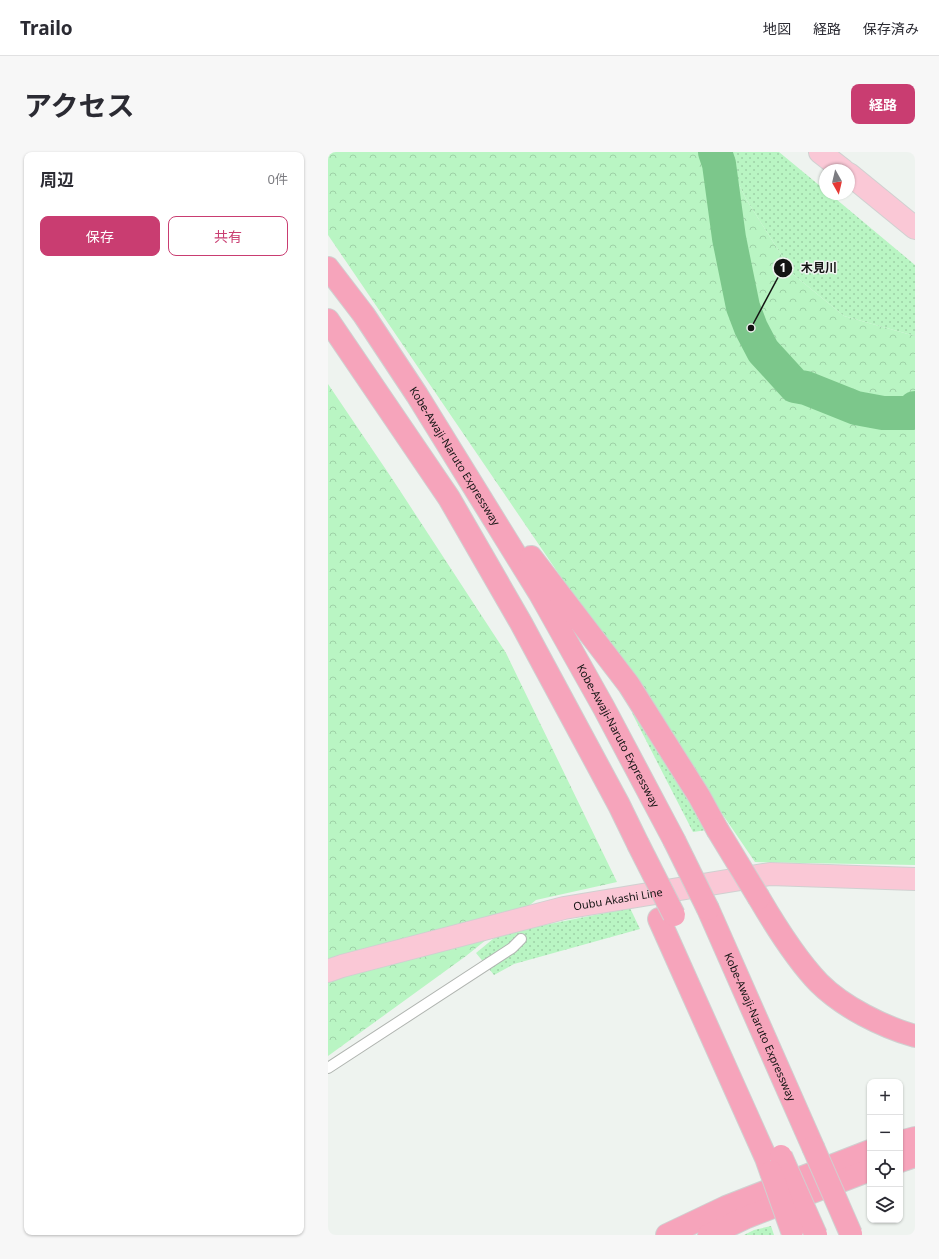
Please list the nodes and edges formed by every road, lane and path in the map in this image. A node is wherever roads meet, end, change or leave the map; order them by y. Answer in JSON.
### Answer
{"nodes":[{"id":1,"x":820,"y":152,"type":"edge"},
{"id":2,"x":835,"y":164,"type":"edge"},
{"id":3,"x":855,"y":179,"type":"edge"},
{"id":4,"x":880,"y":199,"type":"junction"},
{"id":5,"x":915,"y":221,"type":"edge"},
{"id":6,"x":915,"y":228,"type":"edge"},
{"id":7,"x":328,"y":268,"type":"edge"},
{"id":8,"x":328,"y":320,"type":"edge"},
{"id":9,"x":460,"y":464,"type":"junction"},
{"id":10,"x":915,"y":879,"type":"edge"},
{"id":11,"x":521,"y":939,"type":"dead end"},
{"id":12,"x":328,"y":971,"type":"edge"},
{"id":13,"x":915,"y":1036,"type":"edge"},
{"id":14,"x":328,"y":1068,"type":"edge"},
{"id":15,"x":915,"y":1138,"type":"edge"},
{"id":16,"x":903,"y":1141,"type":"edge"},
{"id":17,"x":867,"y":1152,"type":"edge"},
{"id":18,"x":915,"y":1156,"type":"edge"},
{"id":19,"x":903,"y":1159,"type":"edge"},
{"id":20,"x":776,"y":1164,"type":"junction"},
{"id":21,"x":867,"y":1171,"type":"edge"},
{"id":22,"x":793,"y":1233,"type":"edge"},
{"id":23,"x":852,"y":1234,"type":"edge"},
{"id":24,"x":668,"y":1235,"type":"edge"},
{"id":25,"x":709,"y":1235,"type":"edge"},
{"id":26,"x":816,"y":1235,"type":"edge"}],
"edges":[{"from":1,"to":2,"type":"main road"},
{"from":3,"to":4,"type":"main road"},
{"from":4,"to":5,"type":"main road"},
{"from":4,"to":6,"type":"main road"},
{"from":7,"to":9,"type":"highway","name":"Kobe-Awaji-Naruto Expressway"},
{"from":8,"to":20,"type":"highway","bridge":true},
{"from":9,"to":13,"type":"highway","bridge":true},
{"from":9,"to":23,"type":"highway","name":"Kobe-Awaji-Naruto Expressway","bridge":true},
{"from":10,"to":12,"type":"main road","name":"Oubu Akashi Line"},
{"from":11,"to":14,"type":"lane"},
{"from":15,"to":16,"type":"highway"},
{"from":17,"to":24,"type":"highway"},
{"from":18,"to":19,"type":"highway"},
{"from":20,"to":22,"type":"highway","bridge":true},
{"from":20,"to":26,"type":"highway","bridge":true},
{"from":21,"to":25,"type":"highway"}]}
